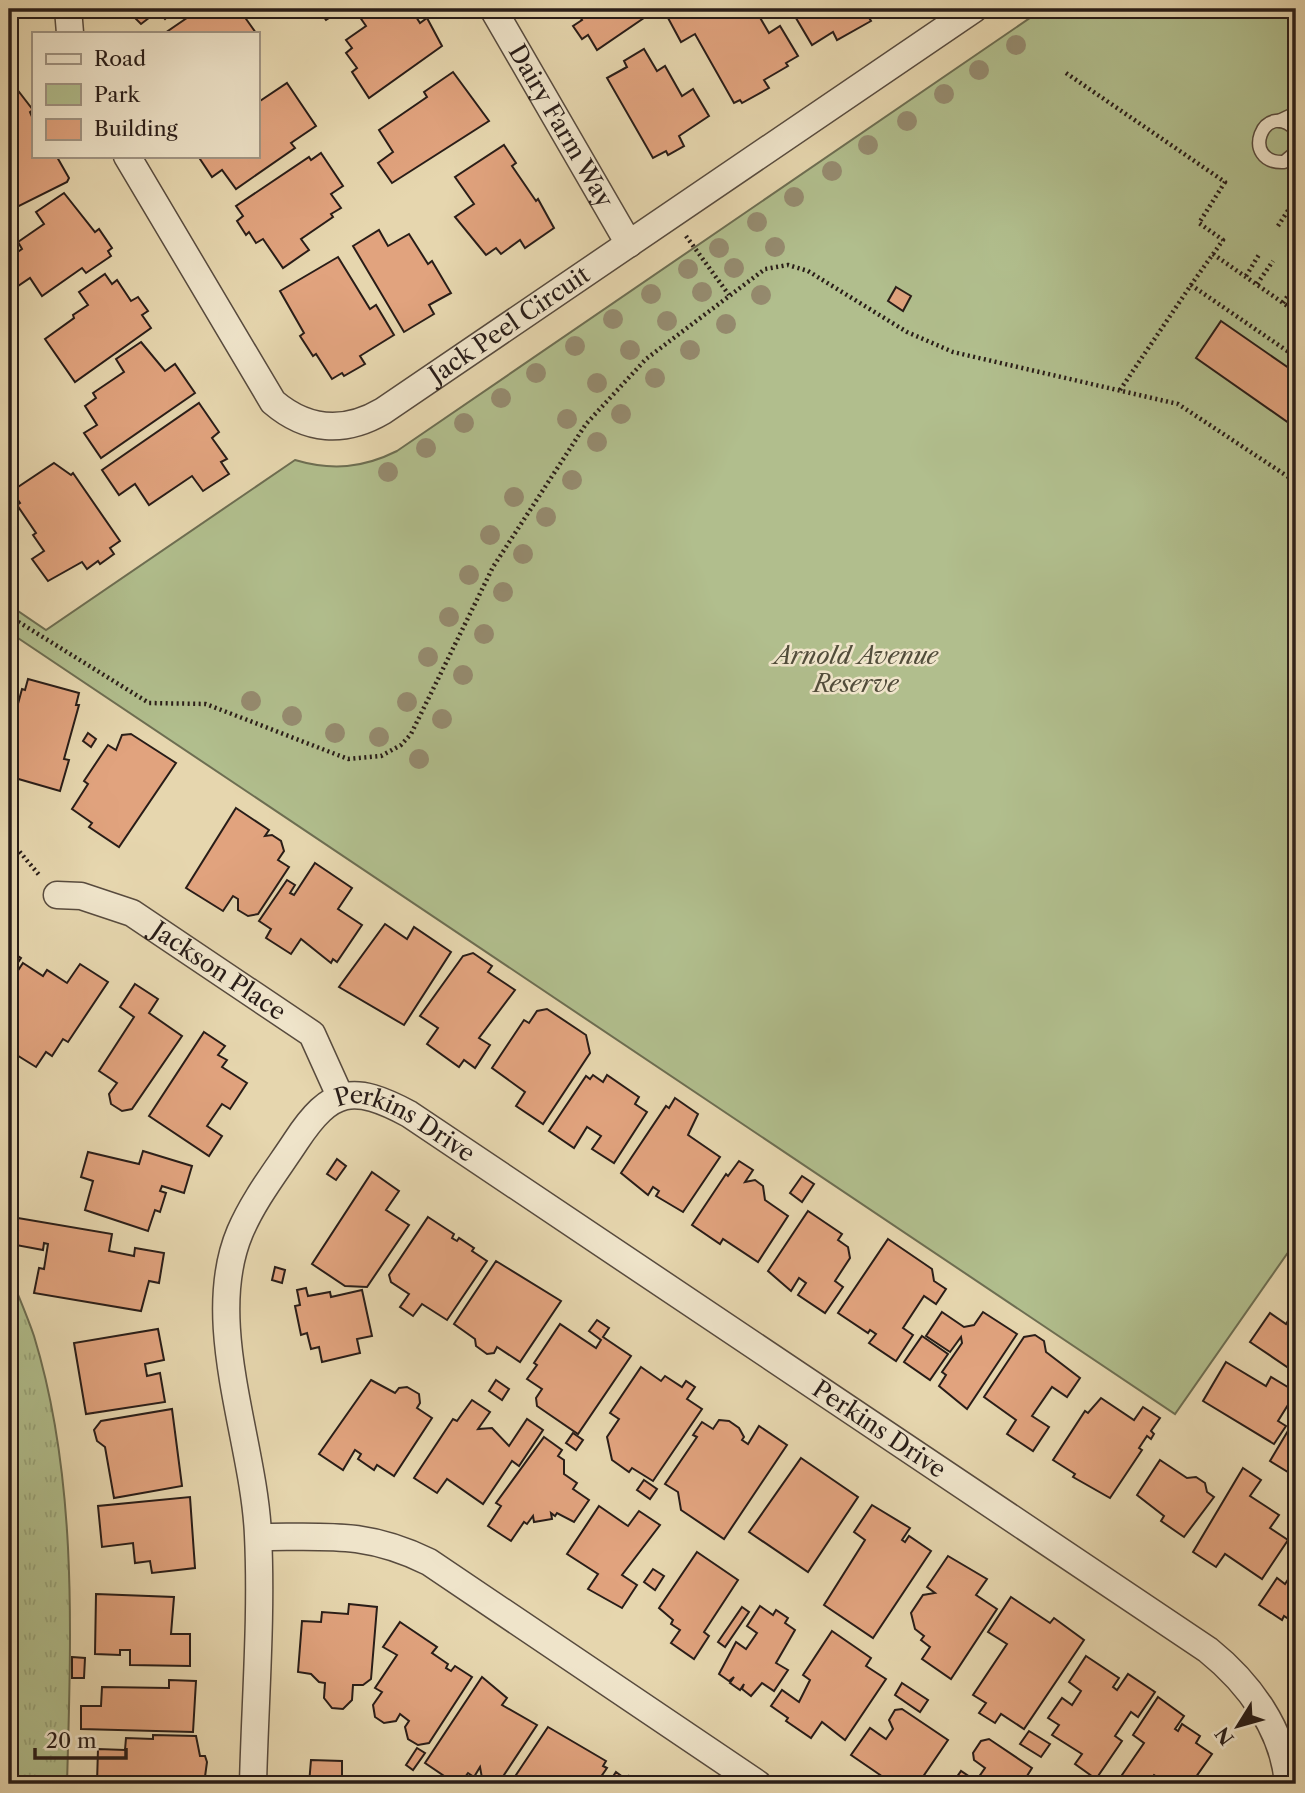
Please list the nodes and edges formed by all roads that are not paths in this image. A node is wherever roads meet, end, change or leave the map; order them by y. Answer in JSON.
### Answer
{"nodes":[{"id":1,"x":68,"y":9,"type":"edge"},
{"id":2,"x":493,"y":9,"type":"edge"},
{"id":3,"x":974,"y":9,"type":"edge"},
{"id":4,"x":945,"y":17,"type":"edge"},
{"id":5,"x":70,"y":32,"type":"edge"},
{"id":6,"x":1296,"y":113,"type":"edge"},
{"id":7,"x":1279,"y":121,"type":"junction"},
{"id":8,"x":1296,"y":130,"type":"edge"},
{"id":9,"x":1296,"y":152,"type":"edge"},
{"id":10,"x":128,"y":158,"type":"edge"},
{"id":11,"x":629,"y":244,"type":"junction"},
{"id":12,"x":57,"y":895,"type":"road end"},
{"id":13,"x":340,"y":1096,"type":"junction"},
{"id":14,"x":259,"y":1537,"type":"junction"},
{"id":15,"x":754,"y":1783,"type":"edge"},
{"id":16,"x":253,"y":1784,"type":"edge"},
{"id":17,"x":1288,"y":1784,"type":"edge"}],
"edges":[{"from":1,"to":5,"type":"street"},
{"from":2,"to":11,"type":"street","name":"Dairy Farm Way"},
{"from":3,"to":4,"type":"street","name":"Jack Peel Circuit"},
{"from":4,"to":11,"type":"street","name":"Jack Peel Circuit"},
{"from":6,"to":7,"type":"lane"},
{"from":7,"to":8,"type":"lane"},
{"from":7,"to":9,"type":"lane"},
{"from":10,"to":11,"type":"street","name":"Jack Peel Circuit"},
{"from":12,"to":13,"type":"street","name":"Jackson Place"},
{"from":13,"to":14,"type":"street","name":"Perkins Drive"},
{"from":13,"to":17,"type":"street","name":"Perkins Drive"},
{"from":14,"to":15,"type":"street"},
{"from":14,"to":16,"type":"street","name":"Perkins Drive"}]}
